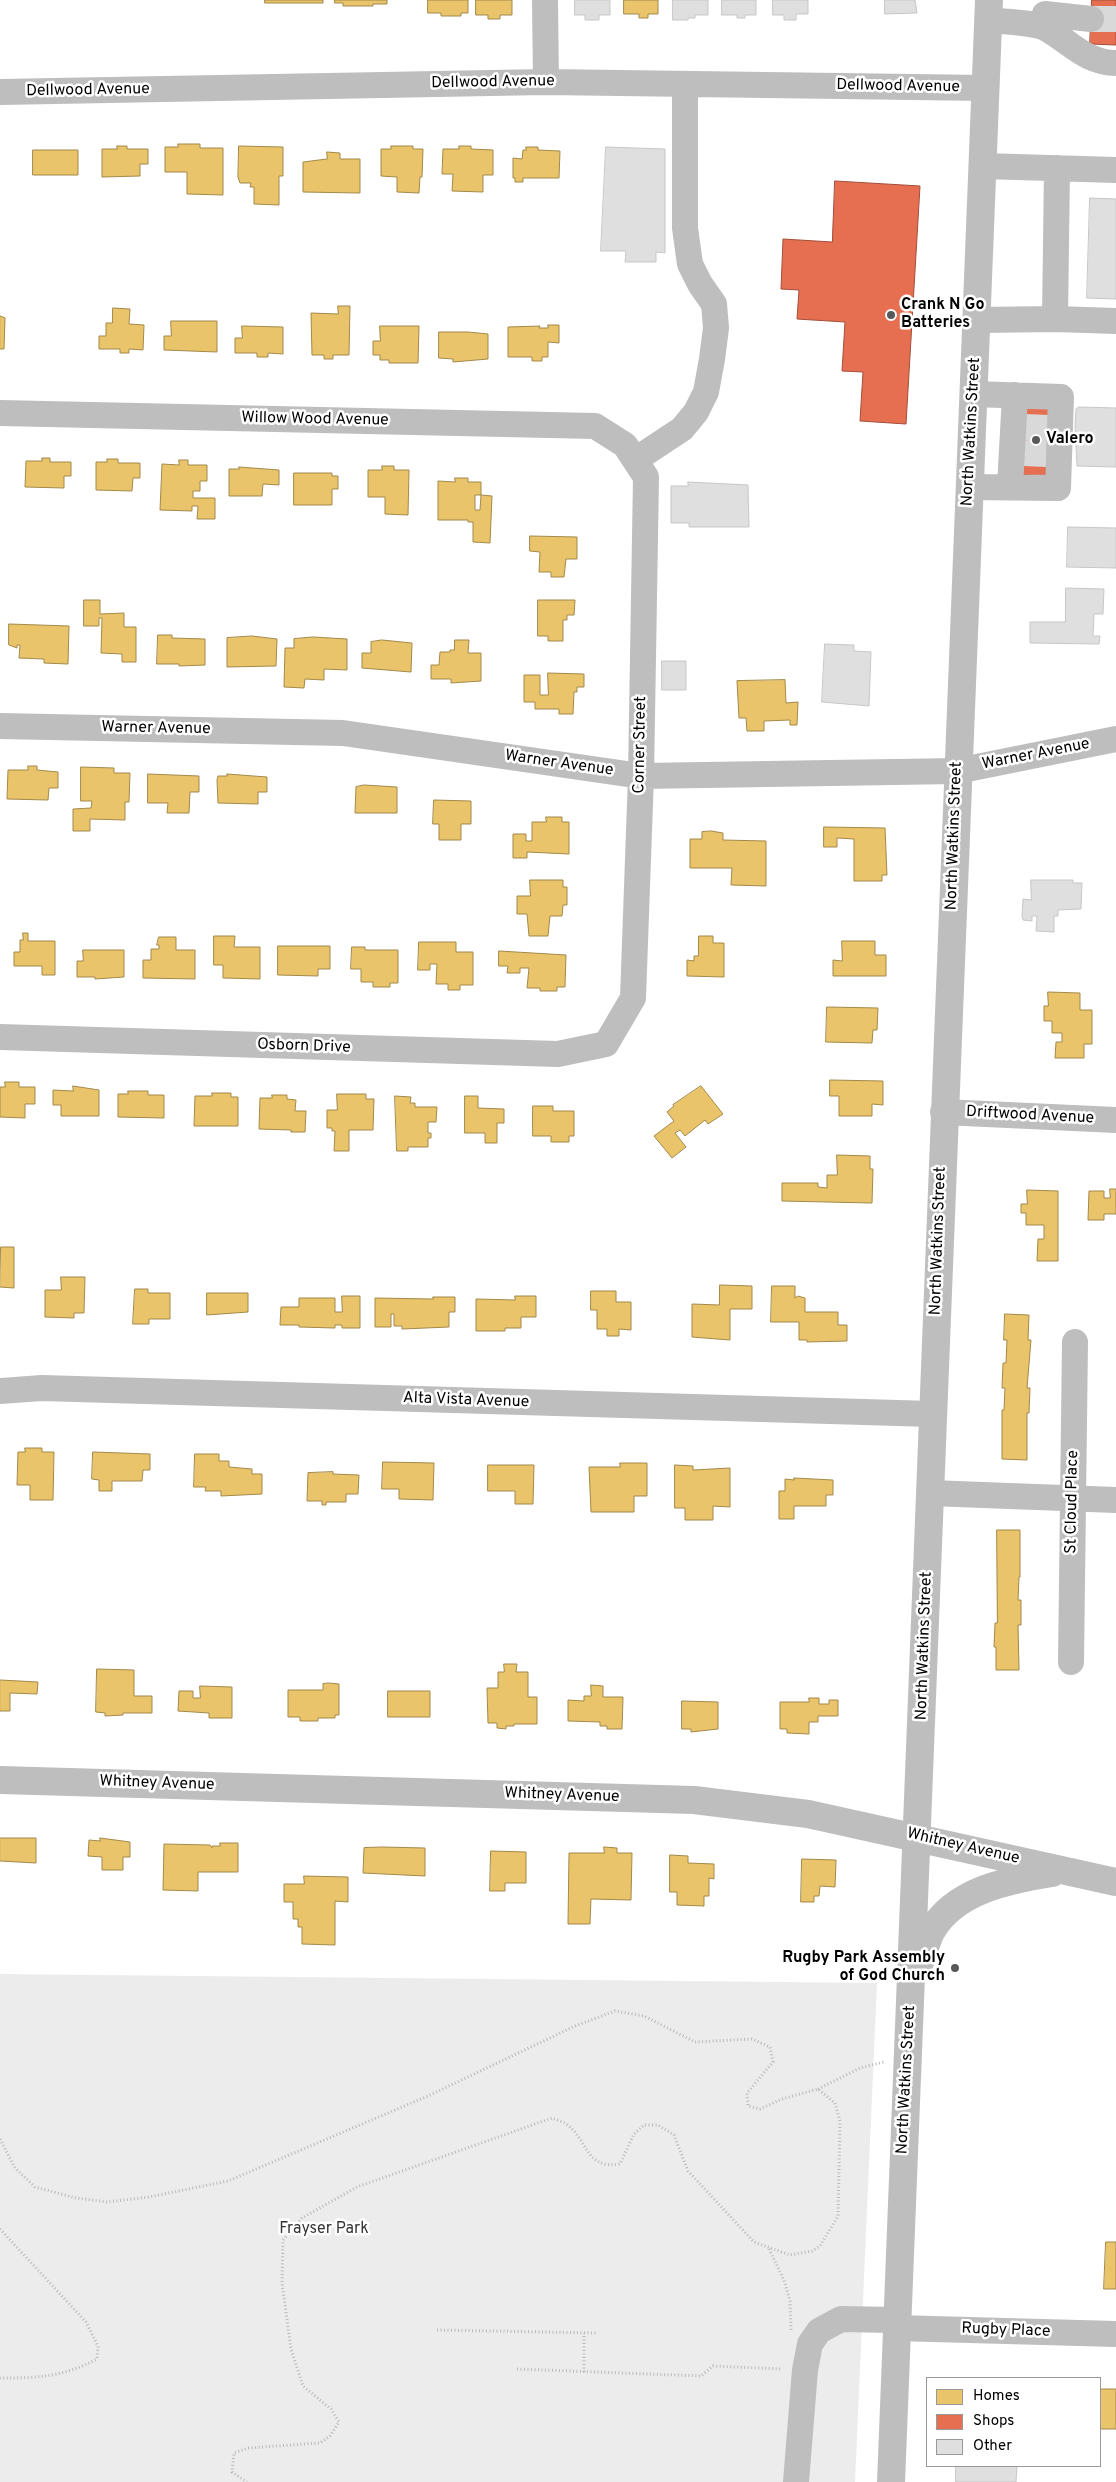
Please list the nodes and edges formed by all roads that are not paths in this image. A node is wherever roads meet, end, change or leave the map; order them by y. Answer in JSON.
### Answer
{"nodes":[{"id":1,"x":545,"y":0,"type":"edge"},
{"id":2,"x":988,"y":10,"type":"edge"},
{"id":3,"x":1045,"y":14,"type":"edge"},
{"id":4,"x":1091,"y":19,"type":"tunnel mouth"},
{"id":5,"x":1116,"y":63,"type":"edge"},
{"id":6,"x":546,"y":82,"type":"junction"},
{"id":7,"x":685,"y":84,"type":"junction"},
{"id":8,"x":986,"y":88,"type":"junction"},
{"id":9,"x":0,"y":92,"type":"edge"},
{"id":10,"x":983,"y":166,"type":"junction"},
{"id":11,"x":1057,"y":168,"type":"junction"},
{"id":12,"x":1116,"y":170,"type":"edge"},
{"id":13,"x":1055,"y":319,"type":"junction"},
{"id":14,"x":976,"y":320,"type":"junction"},
{"id":15,"x":1116,"y":321,"type":"edge"},
{"id":16,"x":973,"y":394,"type":"junction"},
{"id":17,"x":1015,"y":396,"type":"junction"},
{"id":18,"x":0,"y":413,"type":"edge"},
{"id":19,"x":1036,"y":440,"type":"junction"},
{"id":20,"x":630,"y":452,"type":"junction"},
{"id":21,"x":969,"y":487,"type":"junction"},
{"id":22,"x":1010,"y":487,"type":"junction"},
{"id":23,"x":0,"y":726,"type":"edge"},
{"id":24,"x":1116,"y":739,"type":"edge"},
{"id":25,"x":957,"y":771,"type":"junction"},
{"id":26,"x":641,"y":776,"type":"junction"},
{"id":27,"x":0,"y":1037,"type":"edge"},
{"id":28,"x":606,"y":1044,"type":"joint"},
{"id":29,"x":944,"y":1112,"type":"junction"},
{"id":30,"x":1116,"y":1120,"type":"edge"},
{"id":31,"x":1075,"y":1342,"type":"dead end"},
{"id":32,"x":0,"y":1391,"type":"edge"},
{"id":33,"x":932,"y":1414,"type":"junction"},
{"id":34,"x":930,"y":1492,"type":"junction"},
{"id":35,"x":1073,"y":1498,"type":"junction"},
{"id":36,"x":1116,"y":1500,"type":"edge"},
{"id":37,"x":1071,"y":1662,"type":"dead end"},
{"id":38,"x":0,"y":1780,"type":"edge"},
{"id":39,"x":918,"y":1837,"type":"junction"},
{"id":40,"x":1066,"y":1871,"type":"junction"},
{"id":41,"x":1116,"y":1882,"type":"edge"},
{"id":42,"x":911,"y":1985,"type":"junction"},
{"id":43,"x":896,"y":2324,"type":"junction"},
{"id":44,"x":1116,"y":2334,"type":"edge"},
{"id":45,"x":796,"y":2482,"type":"edge"},
{"id":46,"x":891,"y":2482,"type":"edge"}],
"edges":[{"from":1,"to":6,"type":"street"},
{"from":2,"to":3,"type":"street"},
{"from":2,"to":8,"type":"main road","name":"North Watkins Street"},
{"from":3,"to":4,"type":"street"},
{"from":3,"to":5,"type":"street"},
{"from":6,"to":7,"type":"street","name":"Dellwood Avenue"},
{"from":6,"to":9,"type":"street","name":"Dellwood Avenue"},
{"from":7,"to":8,"type":"street","name":"Dellwood Avenue"},
{"from":7,"to":20,"type":"street"},
{"from":8,"to":10,"type":"main road","name":"North Watkins Street"},
{"from":10,"to":11,"type":"street"},
{"from":10,"to":14,"type":"main road","name":"North Watkins Street"},
{"from":11,"to":12,"type":"street"},
{"from":11,"to":13,"type":"street"},
{"from":13,"to":14,"type":"street"},
{"from":13,"to":15,"type":"street"},
{"from":14,"to":16,"type":"main road","name":"North Watkins Street"},
{"from":16,"to":17,"type":"street"},
{"from":16,"to":21,"type":"main road","name":"North Watkins Street"},
{"from":17,"to":19,"type":"street"},
{"from":17,"to":19,"type":"street"},
{"from":18,"to":20,"type":"street","name":"Willow Wood Avenue"},
{"from":19,"to":22,"type":"street"},
{"from":19,"to":22,"type":"street"},
{"from":20,"to":26,"type":"street","name":"Corner Street"},
{"from":21,"to":22,"type":"street"},
{"from":21,"to":25,"type":"main road","name":"North Watkins Street"},
{"from":23,"to":26,"type":"street","name":"Warner Avenue"},
{"from":24,"to":25,"type":"street","name":"Warner Avenue"},
{"from":25,"to":26,"type":"street","name":"Warner Avenue"},
{"from":25,"to":29,"type":"main road","name":"North Watkins Street"},
{"from":26,"to":28,"type":"street","name":"Corner Street"},
{"from":27,"to":28,"type":"street","name":"Osborn Drive"},
{"from":29,"to":30,"type":"street","name":"Driftwood Avenue"},
{"from":29,"to":33,"type":"main road","name":"North Watkins Street"},
{"from":31,"to":35,"type":"street","name":"St Cloud Place"},
{"from":32,"to":33,"type":"street","name":"Alta Vista Avenue"},
{"from":33,"to":34,"type":"main road","name":"North Watkins Street"},
{"from":34,"to":35,"type":"street"},
{"from":34,"to":39,"type":"main road","name":"North Watkins Street"},
{"from":35,"to":36,"type":"street"},
{"from":35,"to":37,"type":"street","name":"St Cloud Place"},
{"from":38,"to":39,"type":"main road","name":"Whitney Avenue"},
{"from":39,"to":40,"type":"main road","name":"Whitney Avenue"},
{"from":39,"to":42,"type":"main road","name":"North Watkins Street"},
{"from":40,"to":41,"type":"main road","name":"Whitney Avenue"},
{"from":40,"to":42,"type":"main road"},
{"from":42,"to":43,"type":"main road","name":"North Watkins Street"},
{"from":43,"to":44,"type":"street","name":"Rugby Place"},
{"from":43,"to":45,"type":"street","name":"Rugby Place"},
{"from":43,"to":46,"type":"main road","name":"North Watkins Street"}]}
